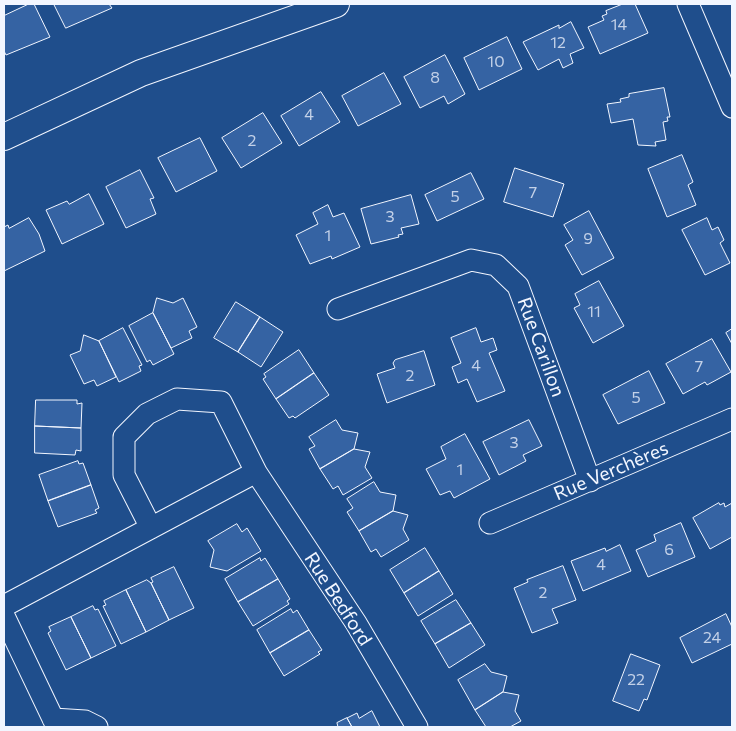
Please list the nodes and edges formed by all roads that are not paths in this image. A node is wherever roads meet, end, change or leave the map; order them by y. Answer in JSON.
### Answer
{"nodes":[{"id":1,"x":336,"y":4,"type":"edge"},
{"id":2,"x":688,"y":4,"type":"edge"},
{"id":3,"x":732,"y":107,"type":"edge"},
{"id":4,"x":4,"y":137,"type":"edge"},
{"id":5,"x":338,"y":308,"type":"dead end"},
{"id":6,"x":732,"y":419,"type":"edge"},
{"id":7,"x":256,"y":472,"type":"junction"},
{"id":8,"x":590,"y":481,"type":"junction"},
{"id":9,"x":490,"y":523,"type":"dead end"},
{"id":10,"x":151,"y":528,"type":"junction"},
{"id":11,"x":4,"y":606,"type":"edge"},
{"id":12,"x":4,"y":616,"type":"edge"},
{"id":13,"x":55,"y":723,"type":"edge"},
{"id":14,"x":97,"y":727,"type":"edge"},
{"id":15,"x":417,"y":727,"type":"edge"}],
"edges":[{"from":1,"to":4,"type":"street"},
{"from":2,"to":3,"type":"street"},
{"from":5,"to":8,"type":"street","name":"Rue Carillon"},
{"from":6,"to":8,"type":"street","name":"Rue Verchères"},
{"from":7,"to":10,"type":"street"},
{"from":7,"to":10,"type":"street","name":"Rue Bedford"},
{"from":7,"to":15,"type":"street","name":"Rue Bedford"},
{"from":8,"to":9,"type":"street","name":"Rue Verchères"},
{"from":10,"to":11,"type":"street"},
{"from":12,"to":13,"type":"street"},
{"from":13,"to":14,"type":"street"}]}
